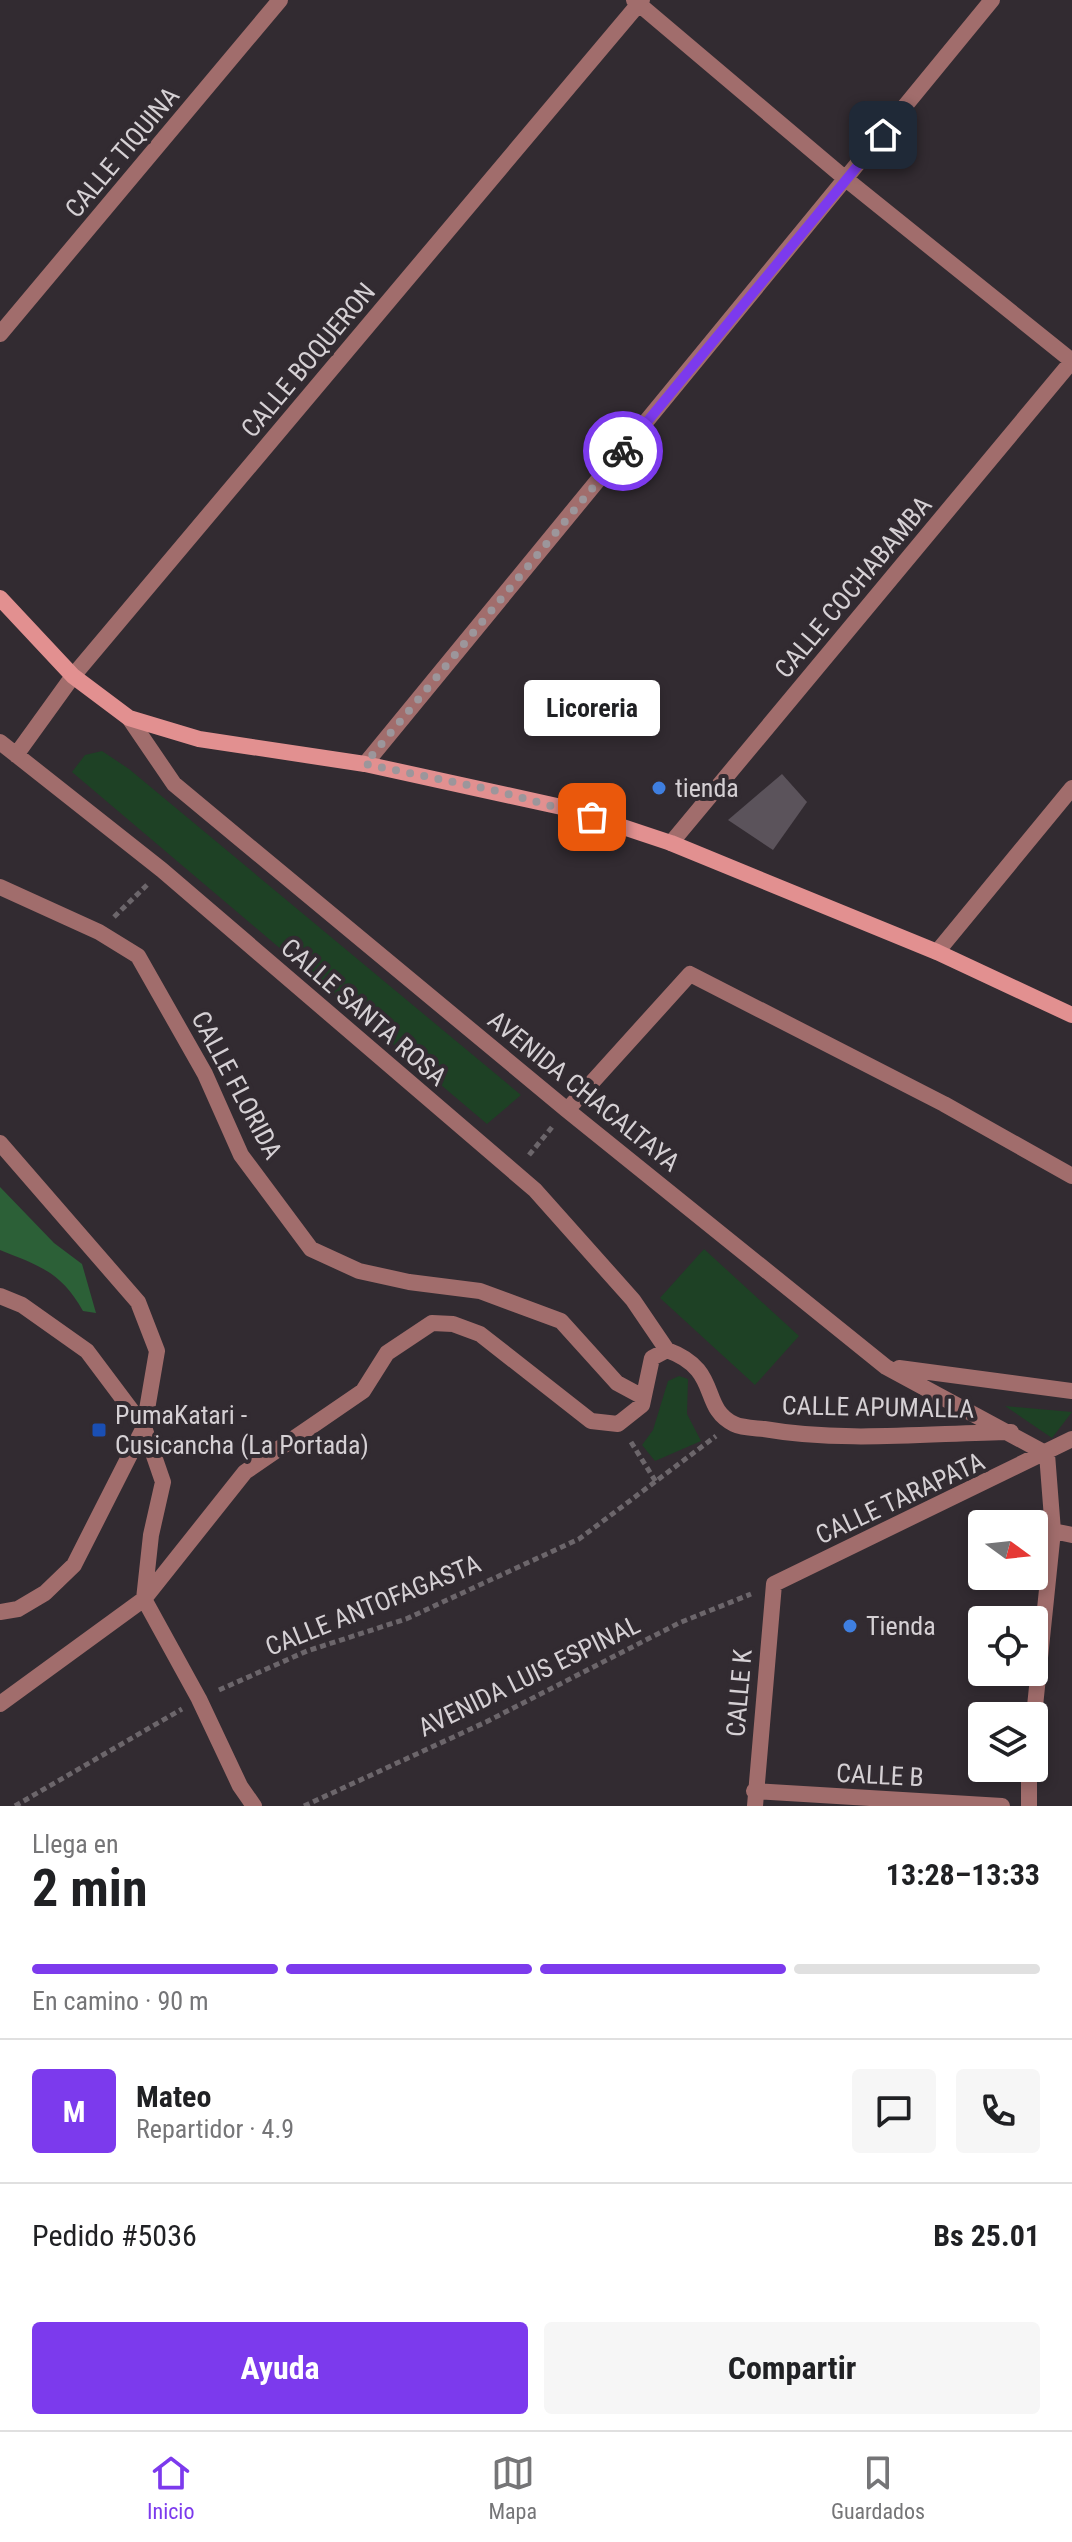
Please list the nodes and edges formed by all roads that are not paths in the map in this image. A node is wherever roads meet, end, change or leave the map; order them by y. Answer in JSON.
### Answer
{"nodes":[{"id":1,"x":280,"y":0,"type":"edge"},
{"id":2,"x":992,"y":0,"type":"edge"},
{"id":3,"x":639,"y":1,"type":"edge"},
{"id":4,"x":847,"y":180,"type":"junction"},
{"id":5,"x":0,"y":334,"type":"edge"},
{"id":6,"x":1072,"y":361,"type":"edge"},
{"id":7,"x":0,"y":598,"type":"edge"},
{"id":8,"x":73,"y":676,"type":"junction"},
{"id":9,"x":129,"y":718,"type":"junction"},
{"id":10,"x":0,"y":742,"type":"edge"},
{"id":11,"x":16,"y":755,"type":"junction"},
{"id":12,"x":365,"y":764,"type":"junction"},
{"id":13,"x":1072,"y":788,"type":"edge"},
{"id":14,"x":671,"y":843,"type":"junction"},
{"id":15,"x":0,"y":887,"type":"edge"},
{"id":16,"x":937,"y":952,"type":"junction"},
{"id":17,"x":1072,"y":1015,"type":"edge"},
{"id":18,"x":567,"y":1110,"type":"junction"},
{"id":19,"x":0,"y":1143,"type":"edge"},
{"id":20,"x":1072,"y":1176,"type":"edge"},
{"id":21,"x":0,"y":1296,"type":"edge"},
{"id":22,"x":667,"y":1350,"type":"junction"},
{"id":23,"x":886,"y":1367,"type":"junction"},
{"id":24,"x":1072,"y":1391,"type":"edge"},
{"id":25,"x":643,"y":1397,"type":"junction"},
{"id":26,"x":144,"y":1427,"type":"junction"},
{"id":27,"x":1011,"y":1432,"type":"junction"},
{"id":28,"x":1072,"y":1439,"type":"edge"},
{"id":29,"x":1047,"y":1454,"type":"junction"},
{"id":30,"x":1053,"y":1531,"type":"junction"},
{"id":31,"x":1072,"y":1535,"type":"edge"},
{"id":32,"x":774,"y":1584,"type":"joint"},
{"id":33,"x":144,"y":1599,"type":"junction"},
{"id":34,"x":0,"y":1612,"type":"edge"},
{"id":35,"x":1035,"y":1702,"type":"edge"},
{"id":36,"x":0,"y":1704,"type":"edge"},
{"id":37,"x":1029,"y":1782,"type":"edge"},
{"id":38,"x":754,"y":1799,"type":"edge"},
{"id":39,"x":254,"y":1806,"type":"edge"},
{"id":40,"x":1002,"y":1806,"type":"edge"},
{"id":41,"x":1029,"y":1806,"type":"edge"}],
"edges":[{"from":1,"to":5,"type":"street","name":"CALLE TIQUINA"},
{"from":2,"to":4,"type":"street"},
{"from":3,"to":4,"type":"street"},
{"from":3,"to":8,"type":"street","name":"CALLE BOQUERON"},
{"from":4,"to":6,"type":"street"},
{"from":4,"to":12,"type":"street"},
{"from":6,"to":14,"type":"street","name":"CALLE COCHABAMBA"},
{"from":7,"to":8,"type":"street","name":"AVENIDA CHACALTAYA"},
{"from":8,"to":9,"type":"street","name":"AVENIDA CHACALTAYA"},
{"from":8,"to":11,"type":"street","name":"CALLE BOQUERON"},
{"from":9,"to":12,"type":"street","name":"AVENIDA CHACALTAYA"},
{"from":9,"to":18,"type":"street","name":"AVENIDA CHACALTAYA"},
{"from":10,"to":11,"type":"street","name":"CALLE SANTA ROSA"},
{"from":11,"to":22,"type":"street","name":"CALLE SANTA ROSA"},
{"from":12,"to":14,"type":"street","name":"AVENIDA CHACALTAYA"},
{"from":13,"to":16,"type":"street"},
{"from":14,"to":16,"type":"street","name":"AVENIDA CHACALTAYA"},
{"from":15,"to":25,"type":"street","name":"CALLE FLORIDA"},
{"from":16,"to":17,"type":"street","name":"AVENIDA CHACALTAYA"},
{"from":18,"to":20,"type":"street"},
{"from":18,"to":23,"type":"street","name":"AVENIDA CHACALTAYA"},
{"from":19,"to":26,"type":"street"},
{"from":21,"to":26,"type":"street"},
{"from":22,"to":25,"type":"street"},
{"from":22,"to":27,"type":"street","name":"CALLE APUMALLA"},
{"from":23,"to":24,"type":"street"},
{"from":23,"to":27,"type":"street","name":"AVENIDA CHACALTAYA"},
{"from":25,"to":33,"type":"street"},
{"from":26,"to":33,"type":"street"},
{"from":26,"to":34,"type":"street"},
{"from":27,"to":29,"type":"street","name":"AVENIDA CHACALTAYA"},
{"from":28,"to":29,"type":"street","name":"CALLE TARAPATA"},
{"from":29,"to":30,"type":"street"},
{"from":29,"to":32,"type":"street","name":"CALLE TARAPATA"},
{"from":30,"to":31,"type":"street"},
{"from":30,"to":35,"type":"street"},
{"from":32,"to":38,"type":"street","name":"CALLE K"},
{"from":33,"to":36,"type":"street"},
{"from":33,"to":39,"type":"street"},
{"from":37,"to":41,"type":"street"},
{"from":38,"to":40,"type":"street","name":"CALLE B"}]}
